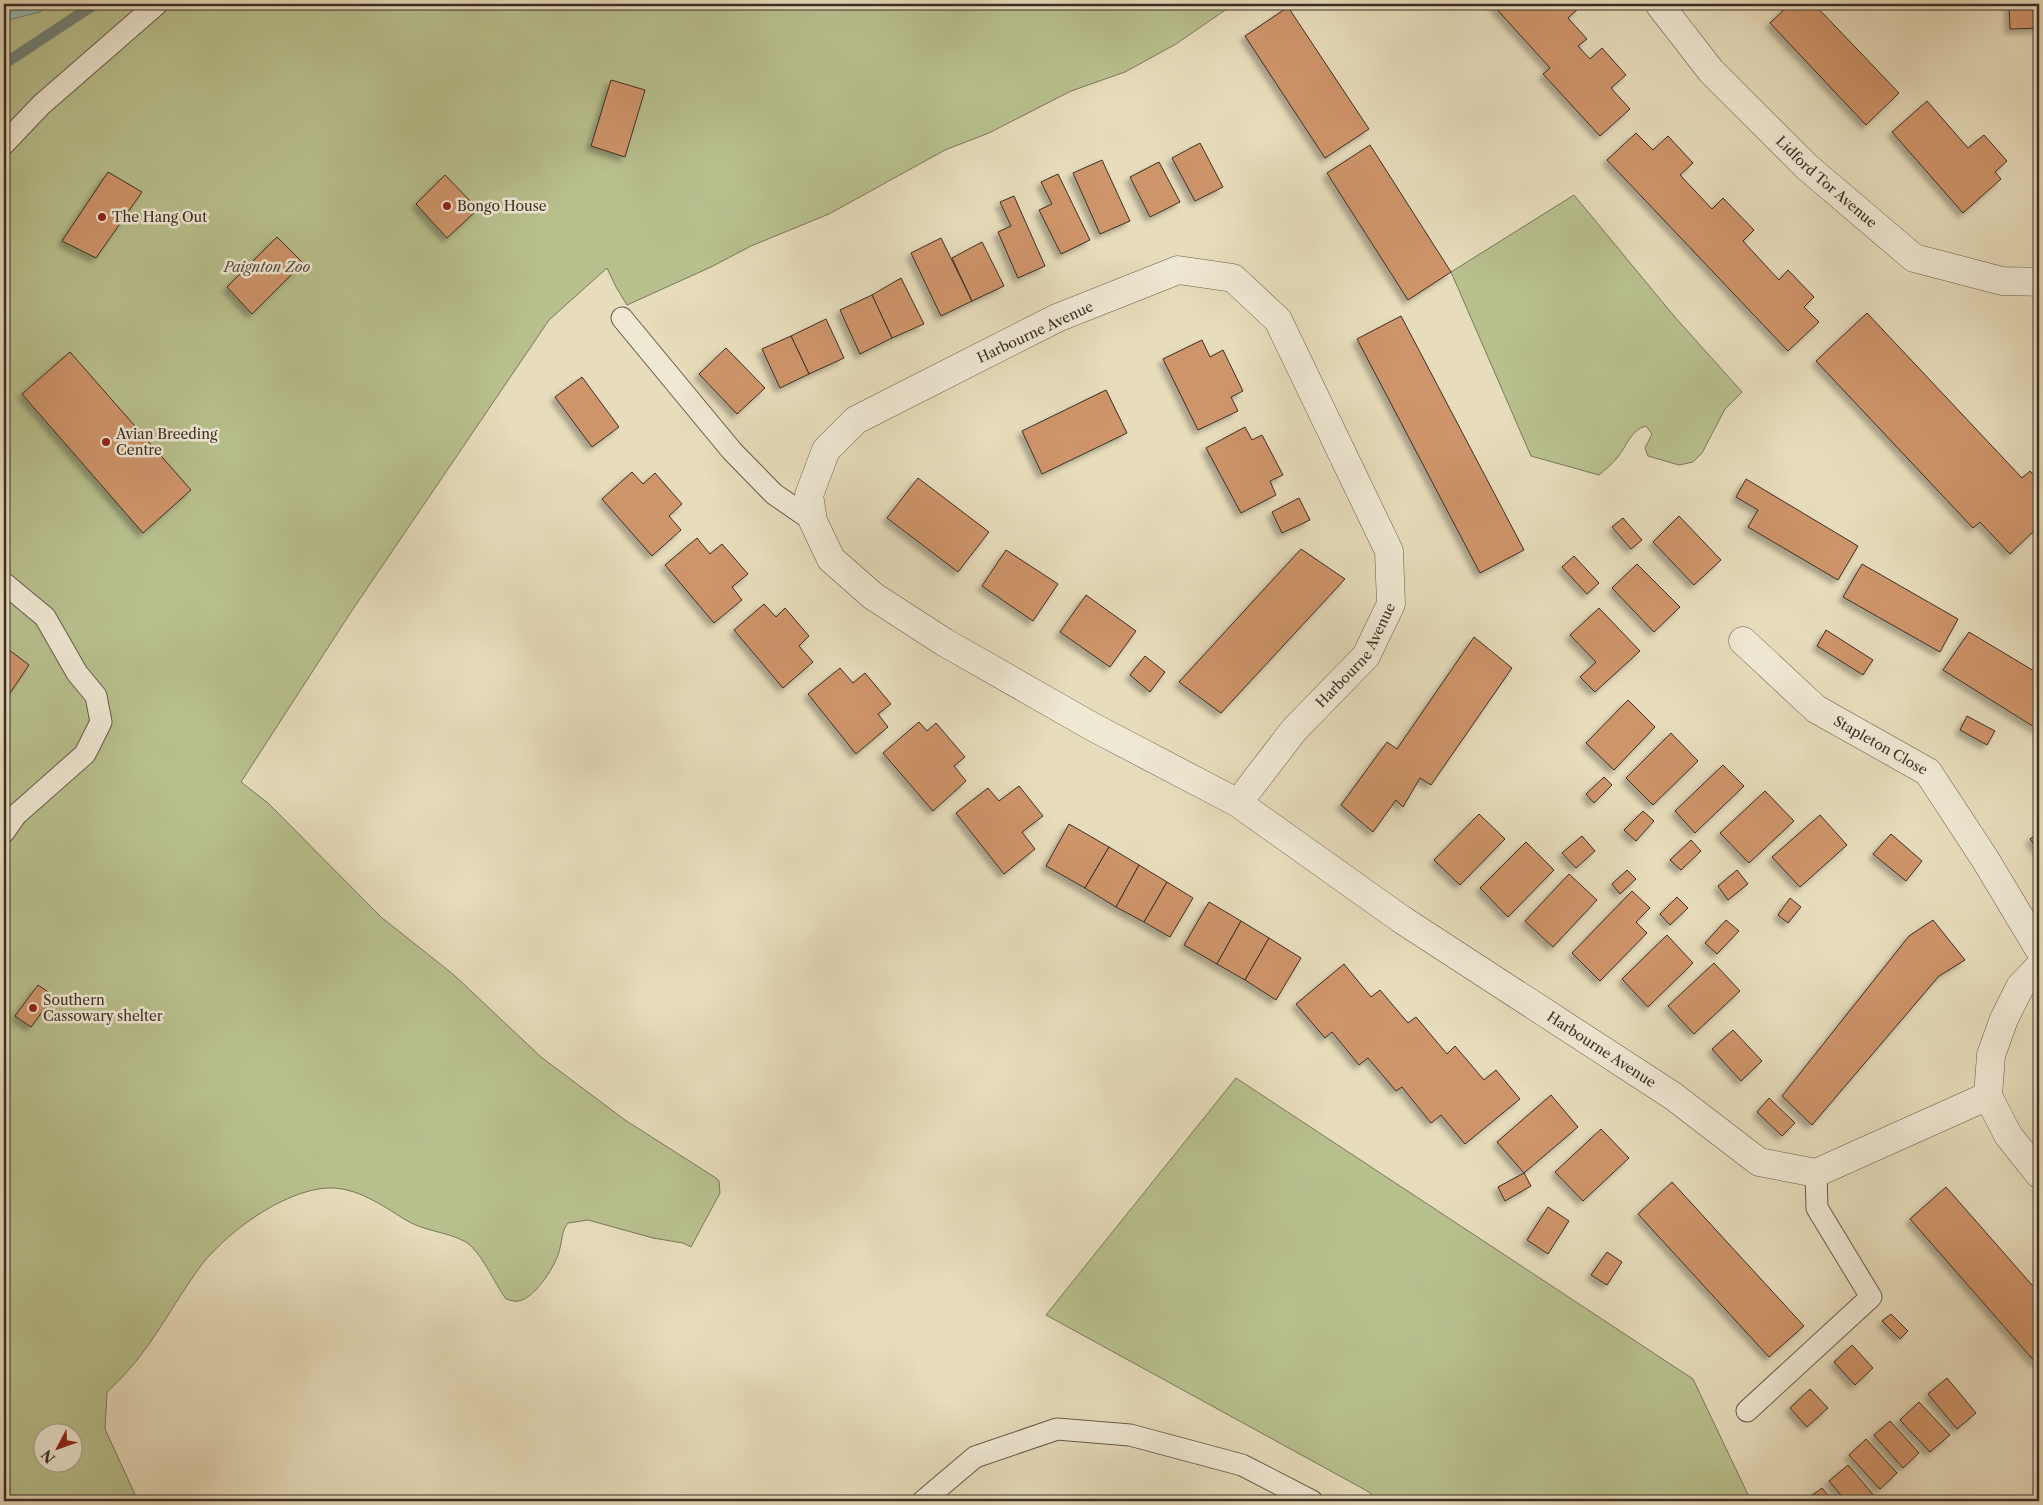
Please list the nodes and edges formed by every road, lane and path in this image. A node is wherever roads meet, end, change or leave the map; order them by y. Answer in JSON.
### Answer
{"nodes":[{"id":1,"x":157,"y":4,"type":"edge"},
{"id":2,"x":1659,"y":4,"type":"edge"},
{"id":3,"x":4,"y":144,"type":"edge"},
{"id":4,"x":2039,"y":282,"type":"edge"},
{"id":5,"x":622,"y":318,"type":"dead end"},
{"id":6,"x":813,"y":521,"type":"junction"},
{"id":7,"x":4,"y":583,"type":"edge"},
{"id":8,"x":1743,"y":641,"type":"dead end"},
{"id":9,"x":1238,"y":803,"type":"junction"},
{"id":10,"x":4,"y":832,"type":"edge"},
{"id":11,"x":2039,"y":949,"type":"edge"},
{"id":12,"x":2039,"y":967,"type":"edge"},
{"id":13,"x":1988,"y":1096,"type":"junction"},
{"id":14,"x":1816,"y":1173,"type":"junction"},
{"id":15,"x":2039,"y":1174,"type":"edge"},
{"id":16,"x":1747,"y":1410,"type":"dead end"},
{"id":17,"x":923,"y":1501,"type":"edge"},
{"id":18,"x":1312,"y":1501,"type":"edge"}],
"edges":[{"from":1,"to":3,"type":"lane"},
{"from":2,"to":4,"type":"street","name":"Lidford Tor Avenue"},
{"from":5,"to":6,"type":"lane"},
{"from":6,"to":9,"type":"street","name":"Harbourne Avenue"},
{"from":6,"to":9,"type":"street","name":"Harbourne Avenue"},
{"from":7,"to":10,"type":"lane"},
{"from":8,"to":11,"type":"street","name":"Stapleton Close"},
{"from":9,"to":14,"type":"street","name":"Harbourne Avenue"},
{"from":12,"to":13,"type":"street"},
{"from":13,"to":14,"type":"street"},
{"from":13,"to":15,"type":"street"},
{"from":14,"to":16,"type":"lane"},
{"from":17,"to":18,"type":"lane"}]}
